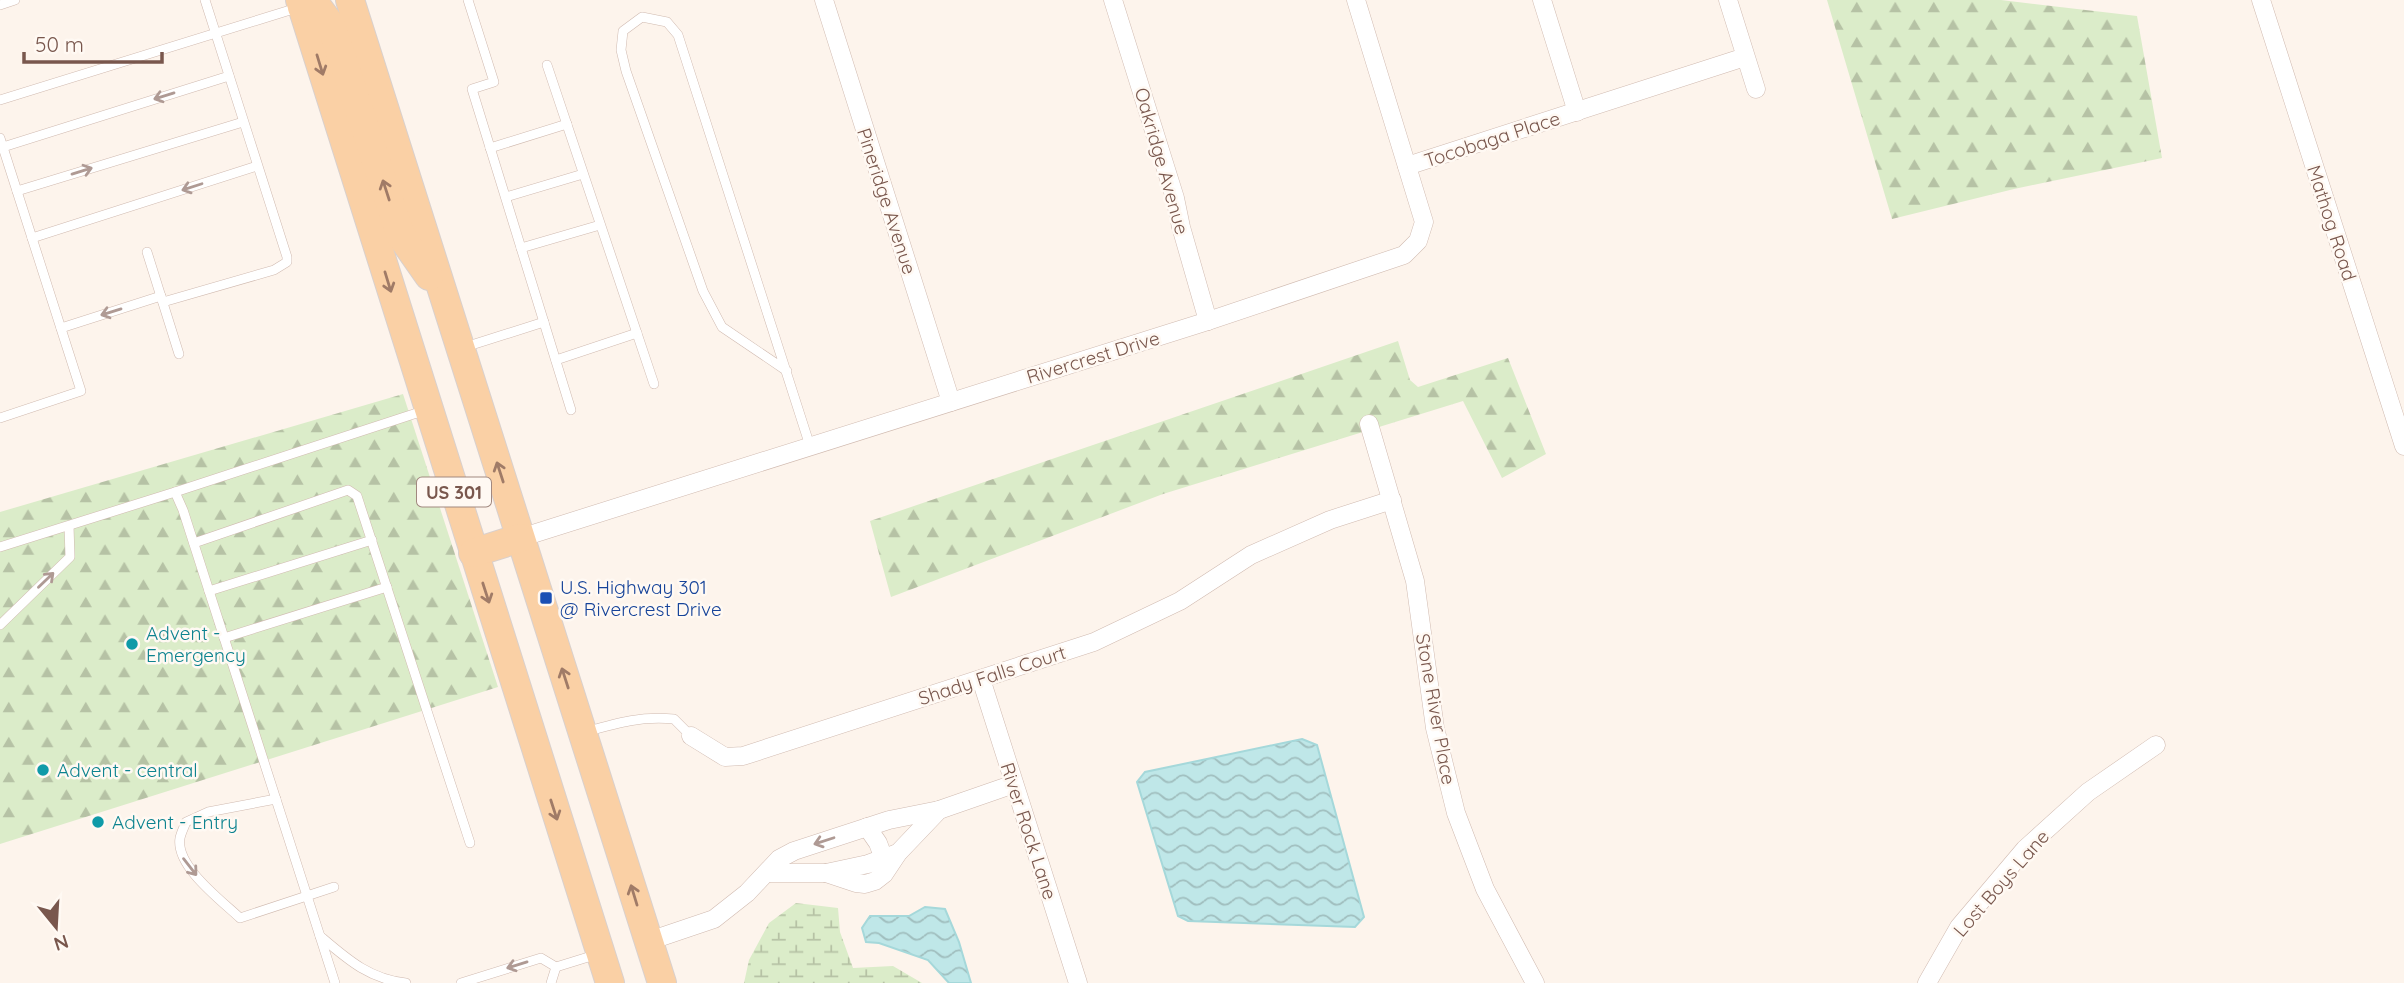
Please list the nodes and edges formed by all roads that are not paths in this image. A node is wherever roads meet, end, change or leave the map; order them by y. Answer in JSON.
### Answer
{"nodes":[{"id":1,"x":15,"y":0,"type":"edge"},
{"id":2,"x":205,"y":0,"type":"edge"},
{"id":3,"x":350,"y":0,"type":"edge"},
{"id":4,"x":468,"y":0,"type":"edge"},
{"id":5,"x":824,"y":0,"type":"edge"},
{"id":6,"x":1113,"y":0,"type":"edge"},
{"id":7,"x":1356,"y":0,"type":"edge"},
{"id":8,"x":1542,"y":0,"type":"edge"},
{"id":9,"x":1728,"y":0,"type":"edge"},
{"id":10,"x":2260,"y":0,"type":"edge"},
{"id":11,"x":301,"y":3,"type":"edge"},
{"id":12,"x":0,"y":5,"type":"edge"},
{"id":13,"x":216,"y":33,"type":"junction"},
{"id":14,"x":1745,"y":57,"type":"junction"},
{"id":15,"x":547,"y":65,"type":"dead end"},
{"id":16,"x":229,"y":75,"type":"junction"},
{"id":17,"x":1756,"y":89,"type":"dead end"},
{"id":18,"x":0,"y":100,"type":"edge"},
{"id":19,"x":1577,"y":112,"type":"junction"},
{"id":20,"x":243,"y":121,"type":"junction"},
{"id":21,"x":567,"y":124,"type":"junction"},
{"id":22,"x":1,"y":142,"type":"edge"},
{"id":23,"x":490,"y":148,"type":"junction"},
{"id":24,"x":257,"y":166,"type":"junction"},
{"id":25,"x":1407,"y":166,"type":"junction"},
{"id":26,"x":583,"y":174,"type":"junction"},
{"id":27,"x":17,"y":191,"type":"junction"},
{"id":28,"x":506,"y":197,"type":"junction"},
{"id":29,"x":600,"y":225,"type":"junction"},
{"id":30,"x":32,"y":238,"type":"junction"},
{"id":31,"x":521,"y":248,"type":"junction"},
{"id":32,"x":147,"y":252,"type":"dead end"},
{"id":33,"x":443,"y":291,"type":"junction"},
{"id":34,"x":162,"y":299,"type":"junction"},
{"id":35,"x":1208,"y":321,"type":"junction"},
{"id":36,"x":544,"y":322,"type":"junction"},
{"id":37,"x":61,"y":328,"type":"junction"},
{"id":38,"x":637,"y":334,"type":"junction"},
{"id":39,"x":461,"y":348,"type":"junction"},
{"id":40,"x":179,"y":354,"type":"dead end"},
{"id":41,"x":556,"y":360,"type":"junction"},
{"id":42,"x":788,"y":371,"type":"junction"},
{"id":43,"x":654,"y":384,"type":"dead end"},
{"id":44,"x":951,"y":402,"type":"junction"},
{"id":45,"x":428,"y":409,"type":"junction"},
{"id":46,"x":571,"y":410,"type":"dead end"},
{"id":47,"x":0,"y":418,"type":"edge"},
{"id":48,"x":1369,"y":424,"type":"dead end"},
{"id":49,"x":810,"y":446,"type":"junction"},
{"id":50,"x":2404,"y":446,"type":"edge"},
{"id":51,"x":175,"y":492,"type":"junction"},
{"id":52,"x":1392,"y":500,"type":"junction"},
{"id":53,"x":69,"y":526,"type":"junction"},
{"id":54,"x":520,"y":538,"type":"junction"},
{"id":55,"x":372,"y":540,"type":"junction"},
{"id":56,"x":194,"y":543,"type":"junction"},
{"id":57,"x":0,"y":547,"type":"edge"},
{"id":58,"x":473,"y":553,"type":"junction"},
{"id":59,"x":387,"y":587,"type":"junction"},
{"id":60,"x":209,"y":591,"type":"junction"},
{"id":61,"x":0,"y":625,"type":"edge"},
{"id":62,"x":224,"y":638,"type":"junction"},
{"id":63,"x":981,"y":679,"type":"junction"},
{"id":64,"x":583,"y":733,"type":"junction"},
{"id":65,"x":691,"y":736,"type":"joint"},
{"id":66,"x":2156,"y":745,"type":"dead end"},
{"id":67,"x":1014,"y":784,"type":"junction"},
{"id":68,"x":276,"y":799,"type":"junction"},
{"id":69,"x":939,"y":810,"type":"junction"},
{"id":70,"x":867,"y":827,"type":"junction"},
{"id":71,"x":470,"y":843,"type":"dead end"},
{"id":72,"x":891,"y":856,"type":"junction"},
{"id":73,"x":767,"y":873,"type":"junction"},
{"id":74,"x":334,"y":887,"type":"dead end"},
{"id":75,"x":307,"y":897,"type":"junction"},
{"id":76,"x":320,"y":936,"type":"junction"},
{"id":77,"x":649,"y":941,"type":"junction"},
{"id":78,"x":600,"y":953,"type":"junction"},
{"id":79,"x":556,"y":967,"type":"junction"},
{"id":80,"x":335,"y":983,"type":"edge"},
{"id":81,"x":406,"y":983,"type":"edge"},
{"id":82,"x":461,"y":983,"type":"edge"},
{"id":83,"x":551,"y":983,"type":"edge"},
{"id":84,"x":610,"y":983,"type":"edge"},
{"id":85,"x":662,"y":983,"type":"edge"},
{"id":86,"x":1078,"y":983,"type":"edge"},
{"id":87,"x":1535,"y":983,"type":"edge"},
{"id":88,"x":1927,"y":983,"type":"edge"}],
"edges":[{"from":1,"to":12,"type":"lane"},
{"from":2,"to":13,"type":"lane"},
{"from":3,"to":33,"type":"main road","number":"US 301"},
{"from":4,"to":23,"type":"lane"},
{"from":5,"to":44,"type":"street","name":"Pineridge Avenue"},
{"from":6,"to":35,"type":"street","name":"Oakridge Avenue"},
{"from":7,"to":25,"type":"street","name":"Rivercrest Drive"},
{"from":8,"to":19,"type":"street","name":"Tocobaga Place"},
{"from":9,"to":14,"type":"street"},
{"from":10,"to":50,"type":"street","name":"Mathog Road"},
{"from":11,"to":13,"type":"lane"},
{"from":33,"to":11,"type":"main road","one_way":true},
{"from":11,"to":45,"type":"main road","number":"US 301","one_way":true},
{"from":13,"to":16,"type":"lane"},
{"from":13,"to":18,"type":"lane"},
{"from":14,"to":17,"type":"street"},
{"from":14,"to":19,"type":"street","name":"Tocobaga Place"},
{"from":15,"to":21,"type":"lane"},
{"from":16,"to":20,"type":"lane"},
{"from":16,"to":22,"type":"lane","one_way":true},
{"from":19,"to":25,"type":"street","name":"Tocobaga Place"},
{"from":20,"to":24,"type":"lane"},
{"from":27,"to":20,"type":"lane","one_way":true},
{"from":21,"to":23,"type":"lane"},
{"from":21,"to":26,"type":"lane"},
{"from":22,"to":27,"type":"lane"},
{"from":23,"to":28,"type":"lane"},
{"from":24,"to":30,"type":"lane","one_way":true},
{"from":24,"to":34,"type":"lane"},
{"from":25,"to":35,"type":"street","name":"Rivercrest Drive"},
{"from":26,"to":28,"type":"lane"},
{"from":26,"to":29,"type":"lane"},
{"from":27,"to":30,"type":"lane"},
{"from":28,"to":31,"type":"lane"},
{"from":29,"to":31,"type":"lane"},
{"from":29,"to":38,"type":"lane"},
{"from":30,"to":37,"type":"lane"},
{"from":31,"to":36,"type":"lane"},
{"from":32,"to":34,"type":"lane"},
{"from":33,"to":39,"type":"main road","number":"US 301"},
{"from":34,"to":37,"type":"lane","one_way":true},
{"from":34,"to":40,"type":"lane"},
{"from":35,"to":44,"type":"street","name":"Rivercrest Drive"},
{"from":36,"to":39,"type":"lane"},
{"from":36,"to":41,"type":"lane"},
{"from":37,"to":47,"type":"lane"},
{"from":38,"to":41,"type":"lane"},
{"from":38,"to":43,"type":"lane"},
{"from":54,"to":39,"type":"main road","number":"US 301","one_way":true},
{"from":41,"to":46,"type":"lane"},
{"from":42,"to":42,"type":"lane"},
{"from":42,"to":49,"type":"lane"},
{"from":44,"to":49,"type":"street","name":"Rivercrest Drive"},
{"from":45,"to":51,"type":"lane"},
{"from":45,"to":58,"type":"main road","number":"US 301"},
{"from":48,"to":52,"type":"street","name":"Stone River Place"},
{"from":49,"to":54,"type":"street","name":"Rivercrest Drive"},
{"from":51,"to":53,"type":"lane"},
{"from":51,"to":56,"type":"lane"},
{"from":52,"to":63,"type":"street","name":"Shady Falls Court"},
{"from":52,"to":87,"type":"street","name":"Stone River Place"},
{"from":53,"to":57,"type":"lane"},
{"from":61,"to":53,"type":"lane","one_way":true},
{"from":54,"to":58,"type":"main road"},
{"from":64,"to":54,"type":"main road","number":"US 301","one_way":true},
{"from":55,"to":56,"type":"lane"},
{"from":55,"to":59,"type":"lane"},
{"from":55,"to":60,"type":"lane"},
{"from":56,"to":60,"type":"lane"},
{"from":58,"to":78,"type":"main road","number":"US 301","one_way":true},
{"from":59,"to":62,"type":"lane"},
{"from":59,"to":71,"type":"lane"},
{"from":60,"to":62,"type":"lane"},
{"from":62,"to":68,"type":"lane"},
{"from":63,"to":65,"type":"street","name":"Shady Falls Court"},
{"from":63,"to":67,"type":"street","name":"River Rock Lane"},
{"from":64,"to":65,"type":"lane","name":"Shady Falls Court"},
{"from":77,"to":64,"type":"main road","number":"US 301","one_way":true},
{"from":66,"to":88,"type":"street","name":"Lost Boys Lane"},
{"from":67,"to":69,"type":"street"},
{"from":67,"to":86,"type":"street","name":"River Rock Lane"},
{"from":68,"to":75,"type":"lane"},
{"from":68,"to":75,"type":"lane","one_way":true},
{"from":69,"to":70,"type":"street"},
{"from":69,"to":72,"type":"street"},
{"from":70,"to":72,"type":"street"},
{"from":70,"to":73,"type":"street","one_way":true},
{"from":72,"to":73,"type":"street"},
{"from":73,"to":77,"type":"street"},
{"from":74,"to":75,"type":"lane"},
{"from":75,"to":76,"type":"lane"},
{"from":76,"to":80,"type":"lane"},
{"from":76,"to":81,"type":"lane"},
{"from":77,"to":85,"type":"main road","number":"US 301"},
{"from":78,"to":79,"type":"lane"},
{"from":78,"to":84,"type":"main road","number":"US 301"},
{"from":79,"to":82,"type":"lane","one_way":true},
{"from":79,"to":83,"type":"lane"}]}
